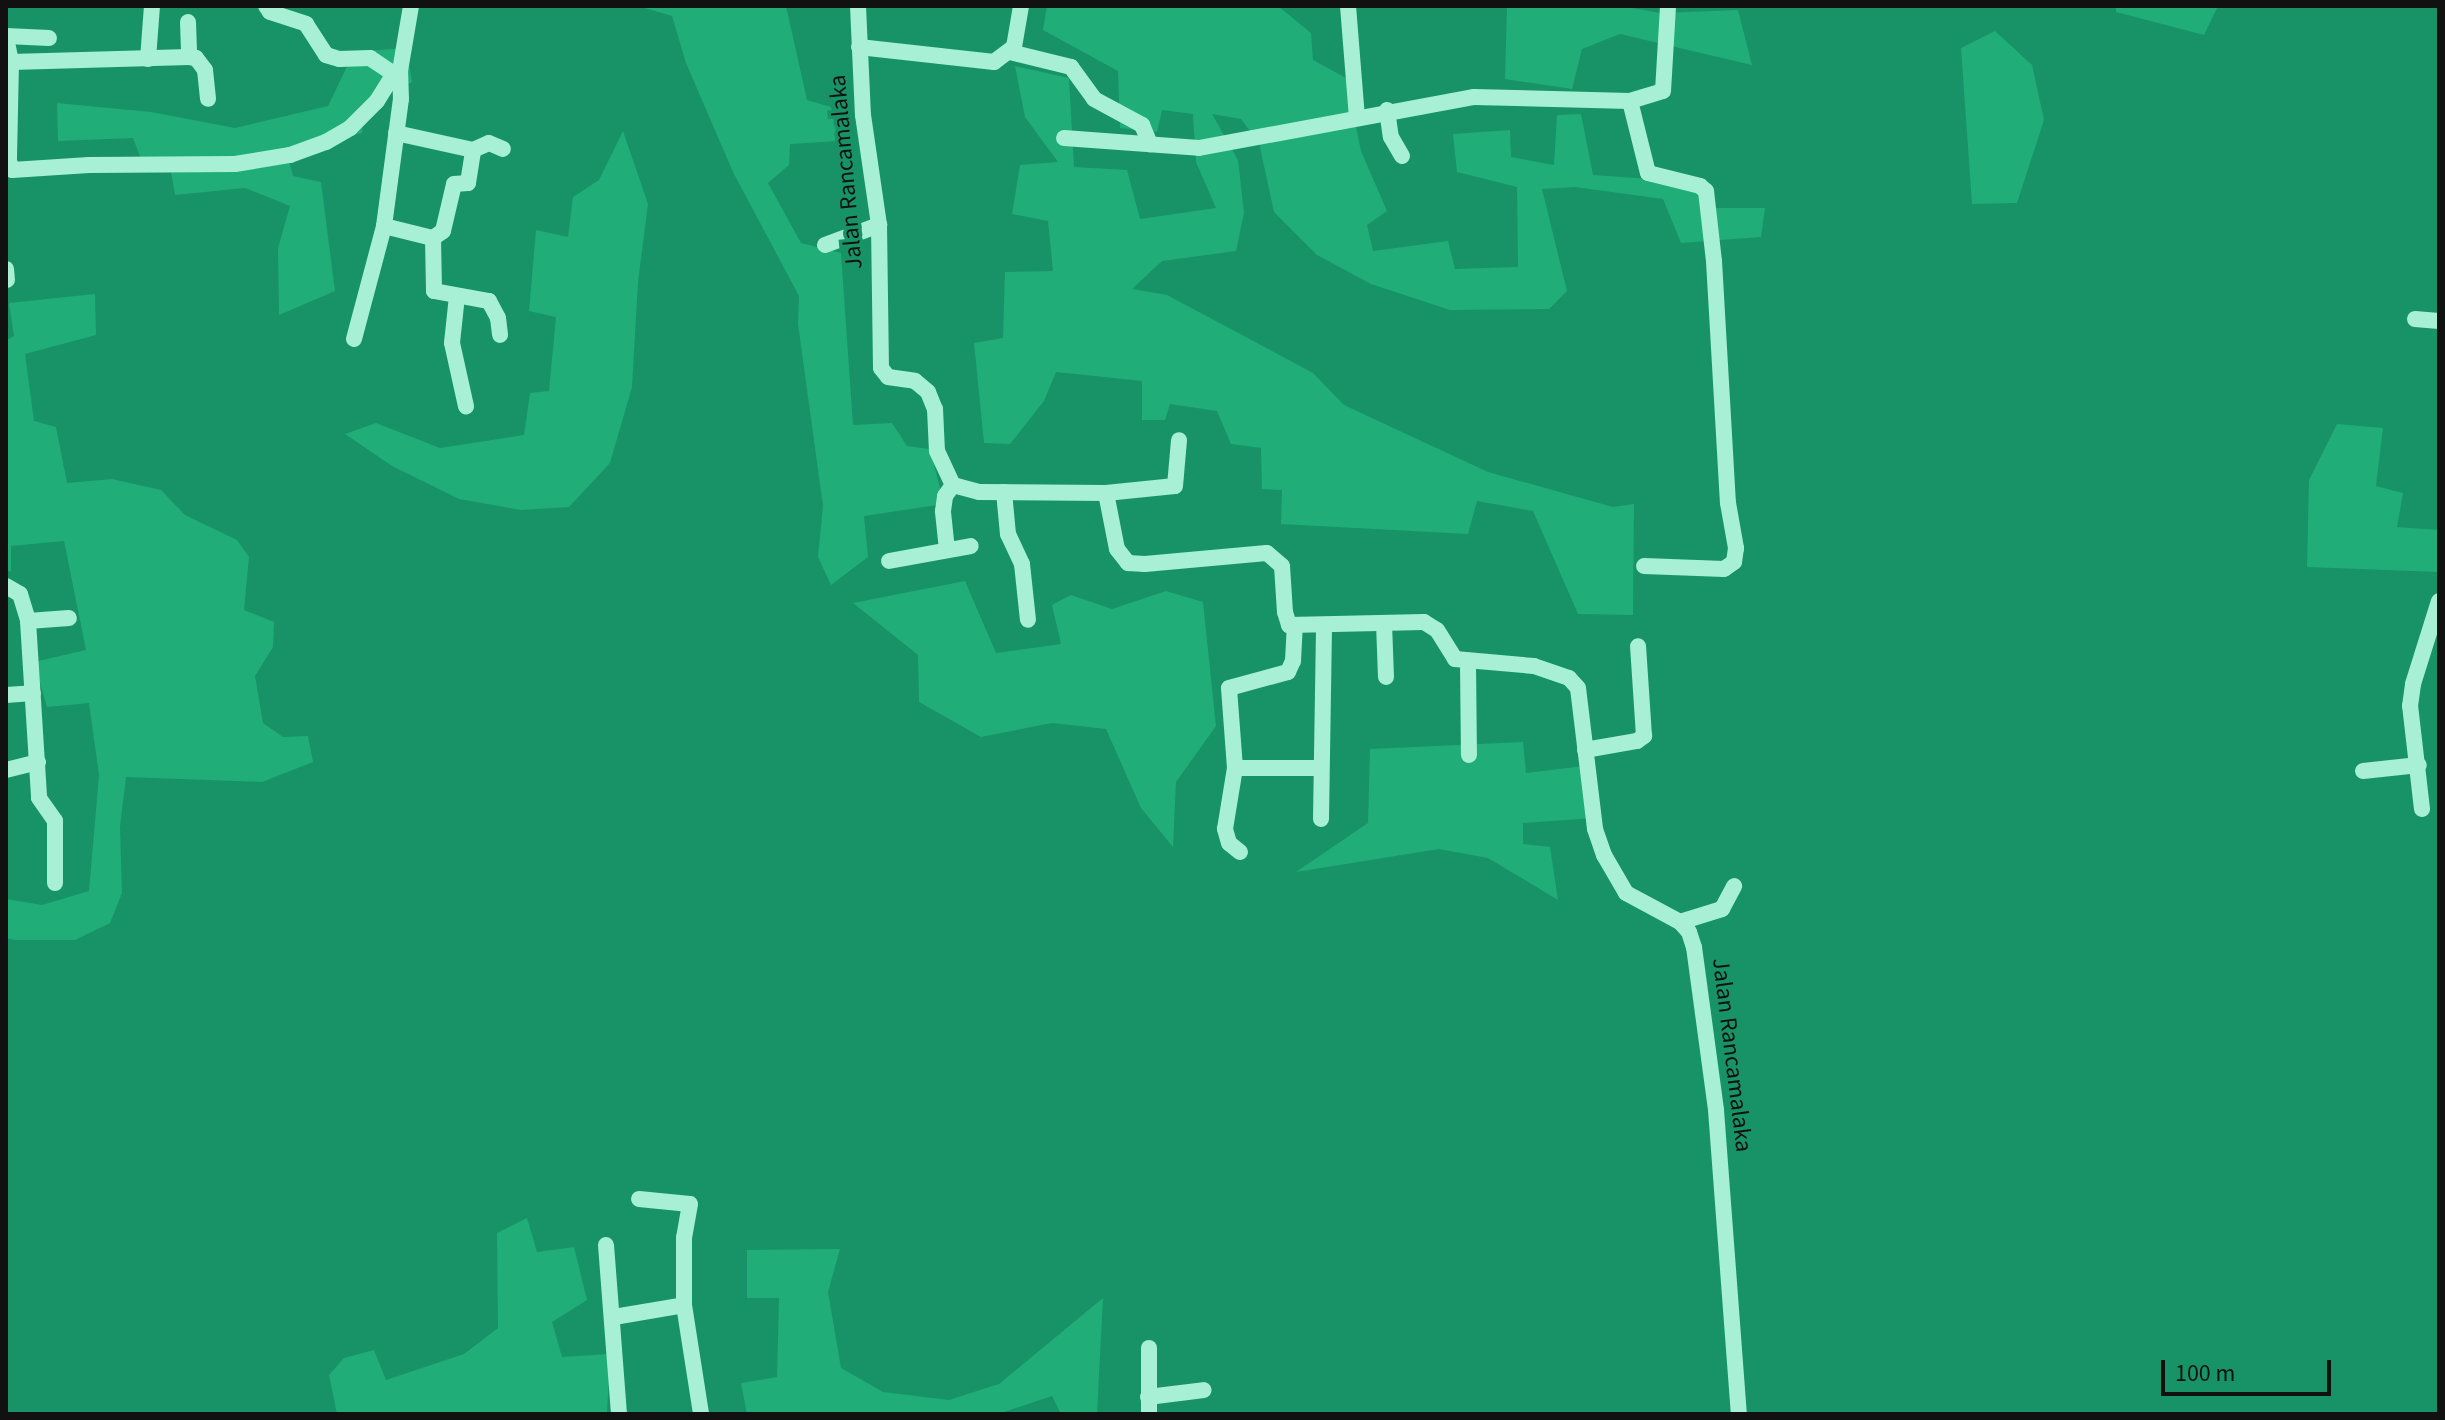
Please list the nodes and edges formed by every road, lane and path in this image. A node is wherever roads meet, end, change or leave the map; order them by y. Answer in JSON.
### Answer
{"nodes":[{"id":1,"x":152,"y":6,"type":"edge"},
{"id":2,"x":266,"y":6,"type":"edge"},
{"id":3,"x":411,"y":6,"type":"edge"},
{"id":4,"x":858,"y":6,"type":"edge"},
{"id":5,"x":1021,"y":6,"type":"edge"},
{"id":6,"x":1348,"y":6,"type":"edge"},
{"id":7,"x":1668,"y":6,"type":"edge"},
{"id":8,"x":188,"y":22,"type":"dead end"},
{"id":9,"x":6,"y":37,"type":"edge"},
{"id":10,"x":49,"y":38,"type":"dead end"},
{"id":11,"x":859,"y":47,"type":"junction"},
{"id":12,"x":1010,"y":52,"type":"junction"},
{"id":13,"x":189,"y":57,"type":"junction"},
{"id":14,"x":148,"y":59,"type":"junction"},
{"id":15,"x":11,"y":62,"type":"junction"},
{"id":16,"x":397,"y":72,"type":"junction"},
{"id":17,"x":208,"y":99,"type":"dead end"},
{"id":18,"x":1630,"y":101,"type":"junction"},
{"id":19,"x":1387,"y":110,"type":"junction"},
{"id":20,"x":1357,"y":118,"type":"junction"},
{"id":21,"x":396,"y":133,"type":"junction"},
{"id":22,"x":1064,"y":138,"type":"dead end"},
{"id":23,"x":1150,"y":144,"type":"junction"},
{"id":24,"x":503,"y":149,"type":"dead end"},
{"id":25,"x":473,"y":150,"type":"junction"},
{"id":26,"x":1402,"y":156,"type":"dead end"},
{"id":27,"x":9,"y":174,"type":"edge"},
{"id":28,"x":879,"y":225,"type":"junction"},
{"id":29,"x":384,"y":226,"type":"junction"},
{"id":30,"x":433,"y":238,"type":"junction"},
{"id":31,"x":825,"y":245,"type":"dead end"},
{"id":32,"x":457,"y":296,"type":"junction"},
{"id":33,"x":2415,"y":319,"type":"dead end"},
{"id":34,"x":2439,"y":321,"type":"edge"},
{"id":35,"x":500,"y":335,"type":"dead end"},
{"id":36,"x":354,"y":339,"type":"dead end"},
{"id":37,"x":466,"y":406,"type":"dead end"},
{"id":38,"x":1179,"y":440,"type":"dead end"},
{"id":39,"x":953,"y":485,"type":"junction"},
{"id":40,"x":1004,"y":492,"type":"junction"},
{"id":41,"x":1106,"y":493,"type":"junction"},
{"id":42,"x":971,"y":546,"type":"dead end"},
{"id":43,"x":947,"y":550,"type":"junction"},
{"id":44,"x":889,"y":561,"type":"dead end"},
{"id":45,"x":1644,"y":566,"type":"dead end"},
{"id":46,"x":6,"y":586,"type":"edge"},
{"id":47,"x":2439,"y":601,"type":"edge"},
{"id":48,"x":69,"y":618,"type":"dead end"},
{"id":49,"x":1028,"y":620,"type":"dead end"},
{"id":50,"x":28,"y":621,"type":"junction"},
{"id":51,"x":1384,"y":623,"type":"junction"},
{"id":52,"x":1324,"y":626,"type":"junction"},
{"id":53,"x":1295,"y":627,"type":"junction"},
{"id":54,"x":1638,"y":646,"type":"dead end"},
{"id":55,"x":1468,"y":663,"type":"junction"},
{"id":56,"x":1386,"y":677,"type":"dead end"},
{"id":57,"x":33,"y":693,"type":"junction"},
{"id":58,"x":6,"y":695,"type":"edge"},
{"id":59,"x":1585,"y":750,"type":"junction"},
{"id":60,"x":1469,"y":755,"type":"dead end"},
{"id":61,"x":38,"y":762,"type":"junction"},
{"id":62,"x":2419,"y":765,"type":"junction"},
{"id":63,"x":1235,"y":768,"type":"junction"},
{"id":64,"x":1321,"y":768,"type":"junction"},
{"id":65,"x":6,"y":770,"type":"edge"},
{"id":66,"x":2363,"y":771,"type":"dead end"},
{"id":67,"x":2422,"y":809,"type":"dead end"},
{"id":68,"x":1321,"y":819,"type":"dead end"},
{"id":69,"x":1240,"y":852,"type":"dead end"},
{"id":70,"x":55,"y":883,"type":"dead end"},
{"id":71,"x":1734,"y":886,"type":"dead end"},
{"id":72,"x":1680,"y":922,"type":"junction"},
{"id":73,"x":639,"y":1199,"type":"dead end"},
{"id":74,"x":606,"y":1245,"type":"dead end"},
{"id":75,"x":684,"y":1305,"type":"junction"},
{"id":76,"x":614,"y":1317,"type":"junction"},
{"id":77,"x":1149,"y":1348,"type":"dead end"},
{"id":78,"x":1204,"y":1390,"type":"dead end"},
{"id":79,"x":1149,"y":1406,"type":"edge"},
{"id":80,"x":619,"y":1414,"type":"edge"},
{"id":81,"x":701,"y":1414,"type":"edge"},
{"id":82,"x":1739,"y":1414,"type":"edge"}],
"edges":[{"from":1,"to":14,"type":"street"},
{"from":2,"to":16,"type":"street"},
{"from":3,"to":16,"type":"street"},
{"from":4,"to":11,"type":"street","name":"Jalan Rancamalaka"},
{"from":5,"to":12,"type":"street"},
{"from":6,"to":20,"type":"street"},
{"from":7,"to":18,"type":"street"},
{"from":8,"to":13,"type":"street"},
{"from":9,"to":10,"type":"street"},
{"from":9,"to":15,"type":"street"},
{"from":11,"to":12,"type":"street"},
{"from":11,"to":28,"type":"street","name":"Jalan Rancamalaka"},
{"from":12,"to":23,"type":"street"},
{"from":13,"to":14,"type":"street"},
{"from":13,"to":17,"type":"street"},
{"from":14,"to":15,"type":"street"},
{"from":15,"to":27,"type":"street"},
{"from":16,"to":21,"type":"street"},
{"from":16,"to":27,"type":"street"},
{"from":18,"to":19,"type":"street"},
{"from":18,"to":45,"type":"street"},
{"from":19,"to":20,"type":"street"},
{"from":19,"to":26,"type":"street"},
{"from":20,"to":23,"type":"street"},
{"from":21,"to":25,"type":"street"},
{"from":21,"to":29,"type":"street"},
{"from":22,"to":23,"type":"street"},
{"from":24,"to":25,"type":"street"},
{"from":25,"to":30,"type":"street"},
{"from":28,"to":31,"type":"street"},
{"from":28,"to":39,"type":"street","name":"Jalan Rancamalaka"},
{"from":29,"to":30,"type":"street"},
{"from":29,"to":36,"type":"street"},
{"from":30,"to":32,"type":"street"},
{"from":32,"to":35,"type":"street"},
{"from":32,"to":37,"type":"street"},
{"from":33,"to":34,"type":"street"},
{"from":38,"to":41,"type":"street"},
{"from":39,"to":40,"type":"street"},
{"from":39,"to":43,"type":"street"},
{"from":40,"to":41,"type":"street"},
{"from":40,"to":49,"type":"street"},
{"from":41,"to":53,"type":"street"},
{"from":42,"to":43,"type":"street"},
{"from":43,"to":44,"type":"street"},
{"from":46,"to":50,"type":"street"},
{"from":47,"to":62,"type":"street"},
{"from":48,"to":50,"type":"street"},
{"from":50,"to":57,"type":"street"},
{"from":51,"to":52,"type":"street"},
{"from":51,"to":55,"type":"street"},
{"from":51,"to":56,"type":"street"},
{"from":52,"to":53,"type":"street"},
{"from":52,"to":64,"type":"street"},
{"from":53,"to":63,"type":"street"},
{"from":54,"to":59,"type":"street"},
{"from":55,"to":59,"type":"street"},
{"from":55,"to":60,"type":"street"},
{"from":57,"to":58,"type":"street"},
{"from":57,"to":61,"type":"street"},
{"from":59,"to":72,"type":"street"},
{"from":61,"to":65,"type":"street"},
{"from":61,"to":70,"type":"street"},
{"from":62,"to":66,"type":"street"},
{"from":62,"to":67,"type":"street"},
{"from":63,"to":64,"type":"street"},
{"from":63,"to":69,"type":"street"},
{"from":64,"to":68,"type":"street"},
{"from":71,"to":72,"type":"street"},
{"from":72,"to":82,"type":"street","name":"Jalan Rancamalaka"},
{"from":73,"to":75,"type":"street"},
{"from":74,"to":76,"type":"street"},
{"from":75,"to":76,"type":"street"},
{"from":75,"to":81,"type":"street"},
{"from":76,"to":80,"type":"street"},
{"from":77,"to":79,"type":"street"},
{"from":78,"to":79,"type":"street"}]}
